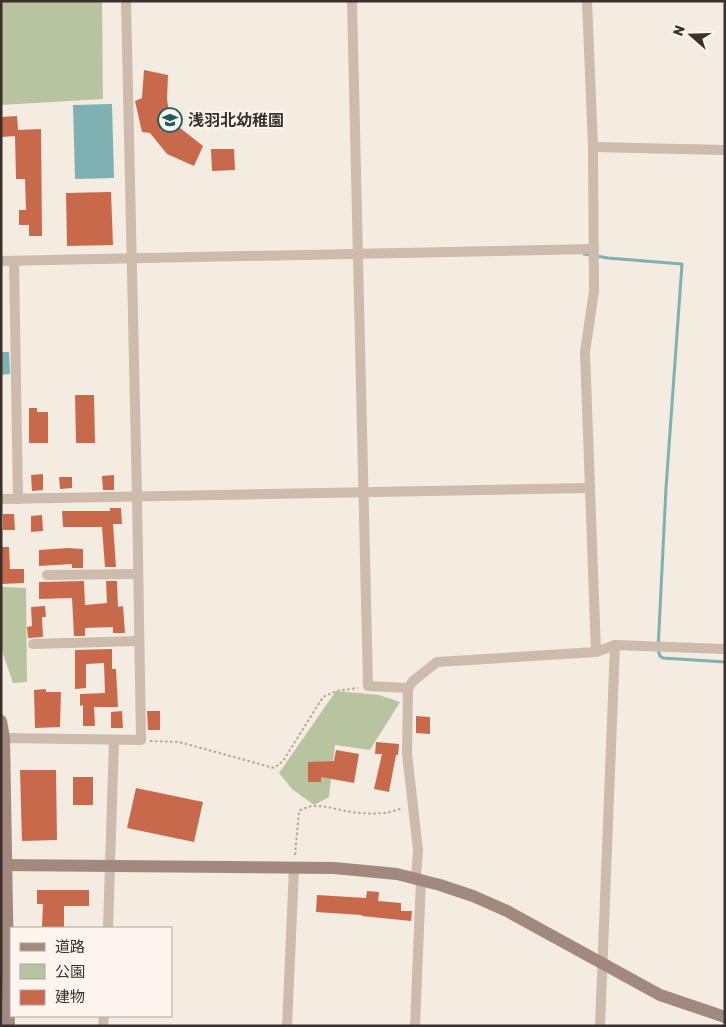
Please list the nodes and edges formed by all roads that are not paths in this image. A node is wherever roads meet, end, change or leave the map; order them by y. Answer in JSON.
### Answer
{"nodes":[{"id":1,"x":126,"y":1,"type":"edge"},
{"id":2,"x":352,"y":1,"type":"edge"},
{"id":3,"x":587,"y":1,"type":"edge"},
{"id":4,"x":593,"y":147,"type":"junction"},
{"id":5,"x":725,"y":150,"type":"edge"},
{"id":6,"x":594,"y":249,"type":"junction"},
{"id":7,"x":357,"y":253,"type":"junction"},
{"id":8,"x":132,"y":259,"type":"junction"},
{"id":9,"x":14,"y":260,"type":"junction"},
{"id":10,"x":1,"y":261,"type":"edge"},
{"id":11,"x":589,"y":488,"type":"junction"},
{"id":12,"x":362,"y":492,"type":"junction"},
{"id":13,"x":137,"y":496,"type":"junction"},
{"id":14,"x":1,"y":499,"type":"edge"},
{"id":15,"x":18,"y":499,"type":"junction"},
{"id":16,"x":138,"y":574,"type":"junction"},
{"id":17,"x":47,"y":576,"type":"dead end"},
{"id":18,"x":139,"y":642,"type":"junction"},
{"id":19,"x":33,"y":644,"type":"dead end"},
{"id":20,"x":615,"y":645,"type":"junction"},
{"id":21,"x":725,"y":649,"type":"edge"},
{"id":22,"x":596,"y":652,"type":"junction"},
{"id":23,"x":408,"y":688,"type":"junction"},
{"id":24,"x":1,"y":721,"type":"edge"},
{"id":25,"x":4,"y":738,"type":"junction"},
{"id":26,"x":114,"y":740,"type":"junction"},
{"id":27,"x":4,"y":865,"type":"edge"},
{"id":28,"x":111,"y":865,"type":"junction"},
{"id":29,"x":294,"y":868,"type":"junction"},
{"id":30,"x":418,"y":880,"type":"junction"},
{"id":31,"x":108,"y":927,"type":"edge"},
{"id":32,"x":602,"y":964,"type":"junction"},
{"id":33,"x":725,"y":1017,"type":"edge"},
{"id":34,"x":9,"y":1026,"type":"edge"},
{"id":35,"x":287,"y":1026,"type":"edge"},
{"id":36,"x":415,"y":1026,"type":"edge"},
{"id":37,"x":600,"y":1026,"type":"edge"}],
"edges":[{"from":1,"to":8,"type":"street"},
{"from":2,"to":7,"type":"street"},
{"from":3,"to":4,"type":"street"},
{"from":4,"to":5,"type":"street"},
{"from":4,"to":6,"type":"street"},
{"from":6,"to":7,"type":"street"},
{"from":6,"to":11,"type":"street"},
{"from":7,"to":8,"type":"street"},
{"from":7,"to":12,"type":"street"},
{"from":8,"to":9,"type":"street"},
{"from":8,"to":13,"type":"street"},
{"from":9,"to":10,"type":"street"},
{"from":9,"to":15,"type":"street"},
{"from":11,"to":12,"type":"street"},
{"from":11,"to":22,"type":"street"},
{"from":12,"to":13,"type":"street"},
{"from":12,"to":23,"type":"street"},
{"from":13,"to":15,"type":"street"},
{"from":13,"to":16,"type":"street"},
{"from":14,"to":15,"type":"street"},
{"from":16,"to":17,"type":"street"},
{"from":16,"to":18,"type":"street"},
{"from":18,"to":19,"type":"street"},
{"from":18,"to":26,"type":"street"},
{"from":20,"to":21,"type":"street"},
{"from":20,"to":22,"type":"street"},
{"from":20,"to":32,"type":"street"},
{"from":22,"to":23,"type":"street"},
{"from":23,"to":30,"type":"street"},
{"from":24,"to":25,"type":"street"},
{"from":25,"to":26,"type":"street"},
{"from":25,"to":27,"type":"street"},
{"from":26,"to":28,"type":"street"},
{"from":27,"to":28,"type":"street"},
{"from":27,"to":34,"type":"street"},
{"from":28,"to":29,"type":"street"},
{"from":28,"to":31,"type":"street"},
{"from":29,"to":30,"type":"street"},
{"from":29,"to":35,"type":"street"},
{"from":30,"to":32,"type":"street"},
{"from":30,"to":36,"type":"street"},
{"from":32,"to":33,"type":"street"},
{"from":32,"to":37,"type":"street"}]}
